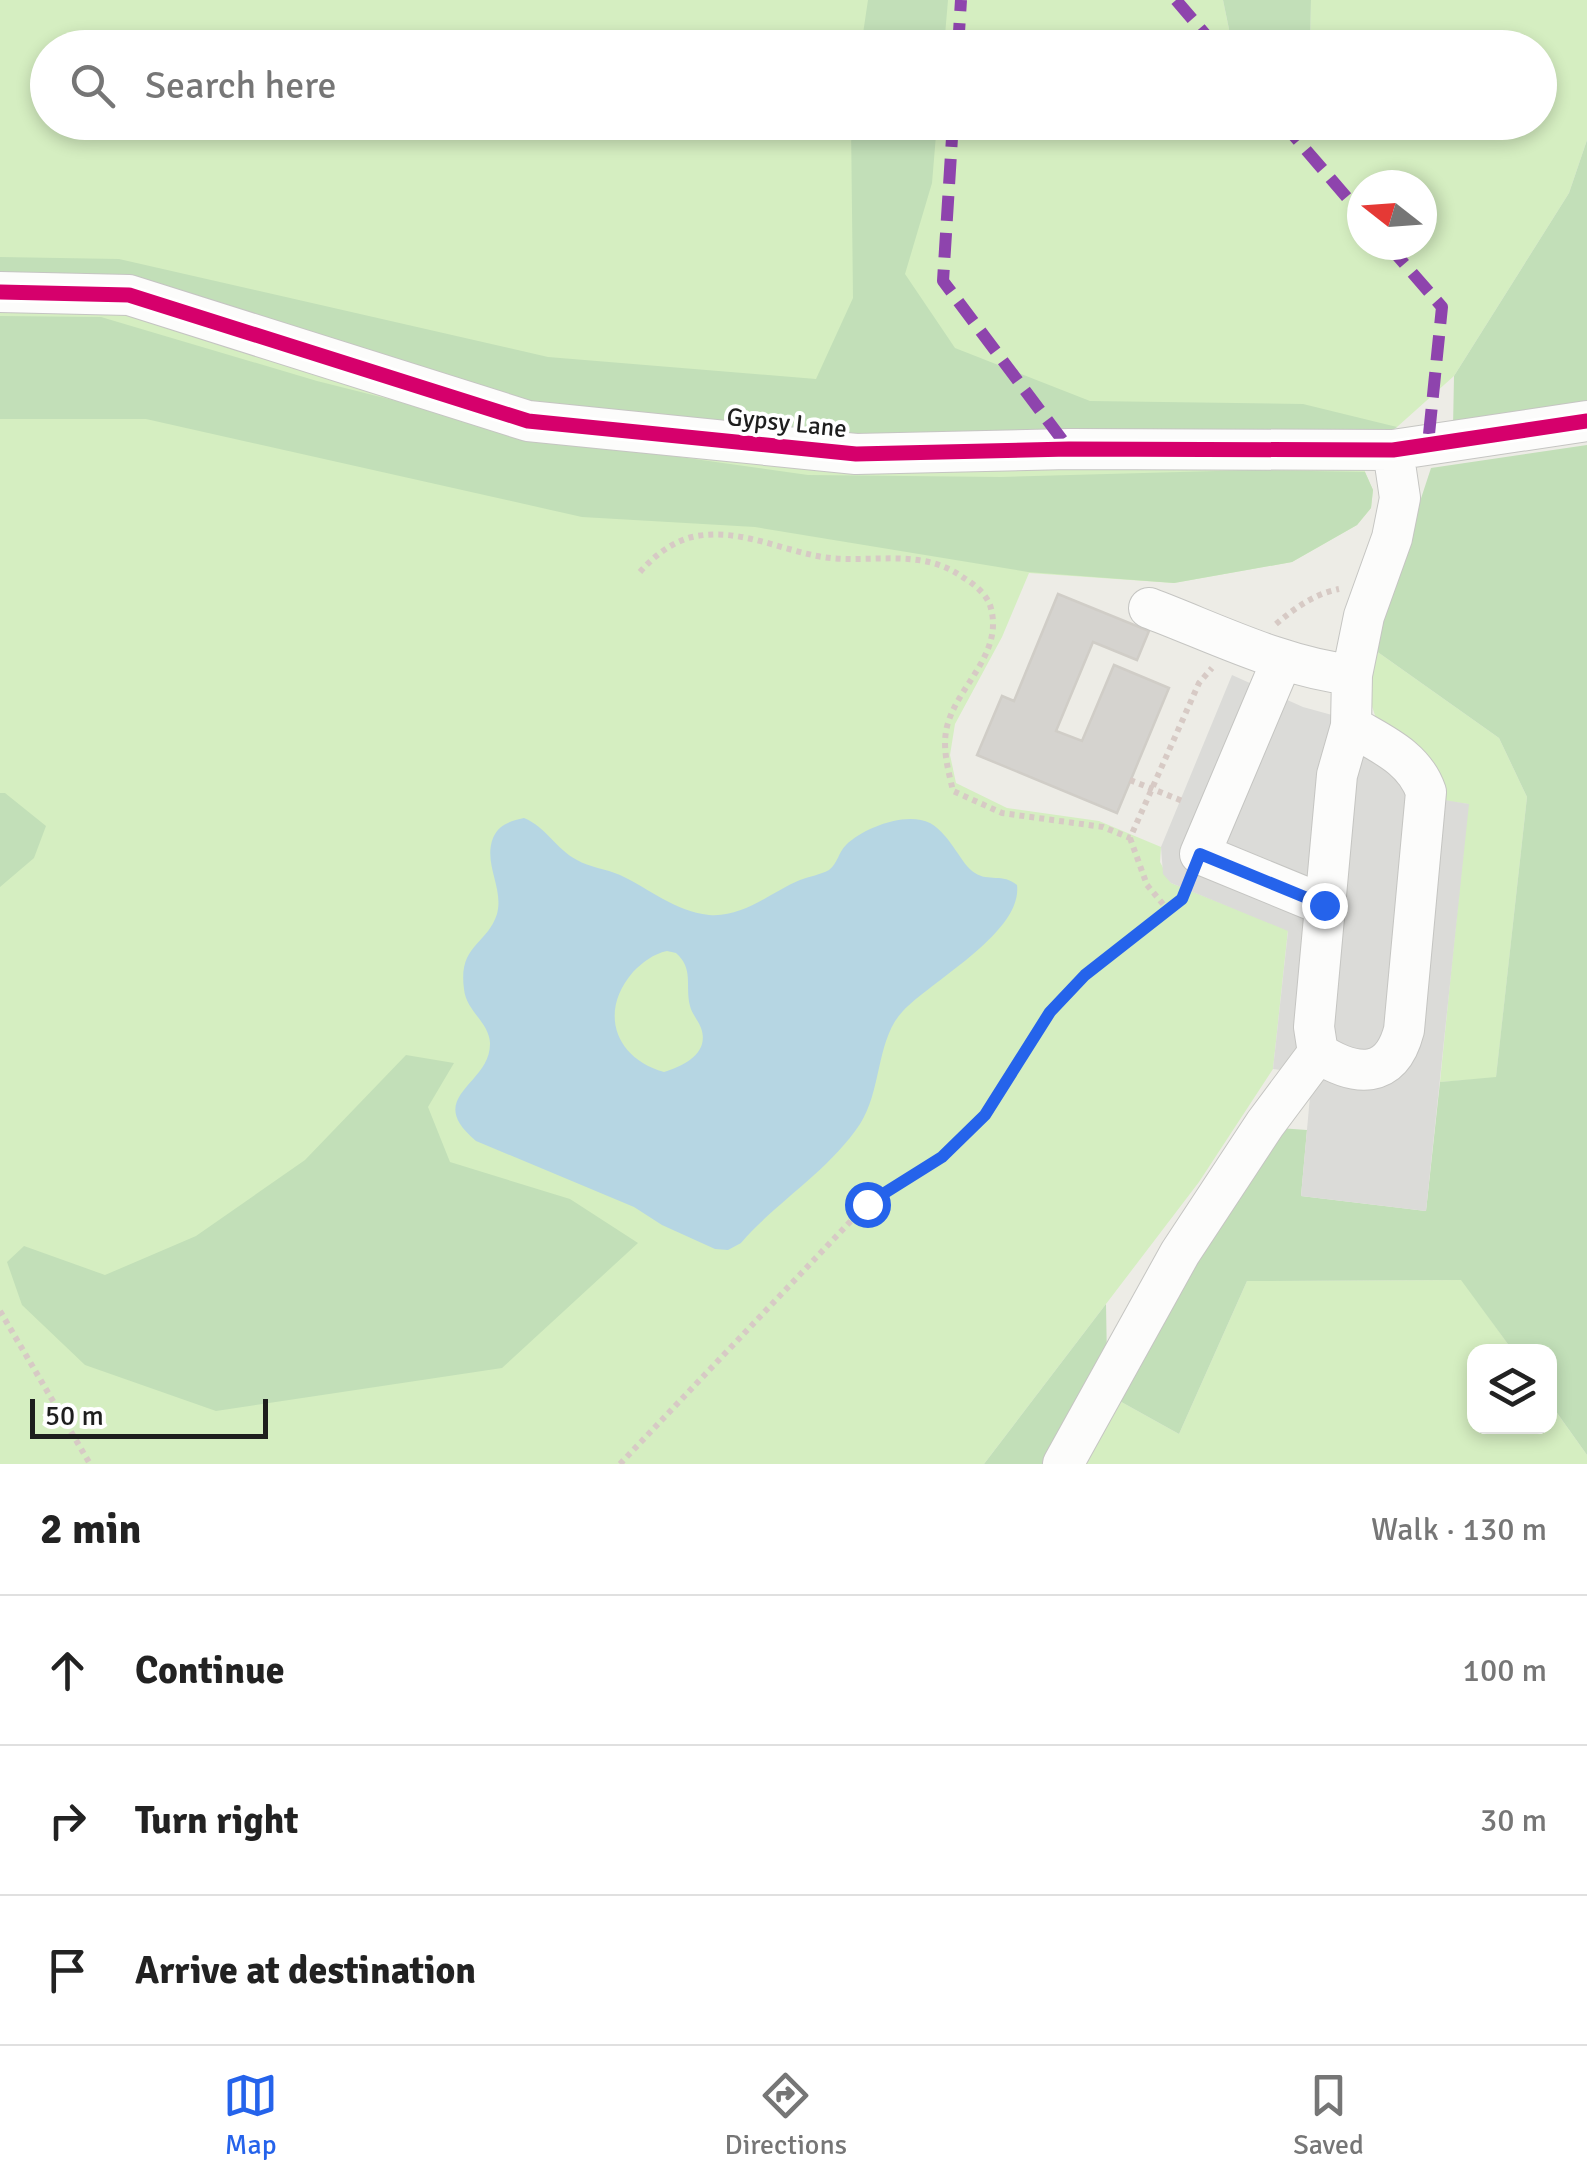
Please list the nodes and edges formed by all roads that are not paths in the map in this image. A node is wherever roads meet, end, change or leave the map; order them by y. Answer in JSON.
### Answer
{"nodes":[{"id":1,"x":0,"y":292,"type":"edge"},
{"id":2,"x":1587,"y":420,"type":"edge"},
{"id":3,"x":1394,"y":450,"type":"junction"},
{"id":4,"x":1149,"y":608,"type":"dead end"},
{"id":5,"x":1261,"y":651,"type":"junction"},
{"id":6,"x":1352,"y":675,"type":"junction"},
{"id":7,"x":1351,"y":726,"type":"junction"},
{"id":8,"x":1324,"y":905,"type":"junction"},
{"id":9,"x":1318,"y":1053,"type":"junction"},
{"id":10,"x":1062,"y":1464,"type":"edge"}],
"edges":[{"from":1,"to":3,"type":"street","name":"Gypsy Lane"},
{"from":2,"to":3,"type":"street","name":"Gypsy Lane"},
{"from":3,"to":6,"type":"street"},
{"from":4,"to":5,"type":"street"},
{"from":5,"to":6,"type":"street"},
{"from":5,"to":8,"type":"street"},
{"from":6,"to":7,"type":"street"},
{"from":7,"to":8,"type":"street"},
{"from":7,"to":9,"type":"street"},
{"from":8,"to":9,"type":"street"},
{"from":9,"to":10,"type":"street"}]}
